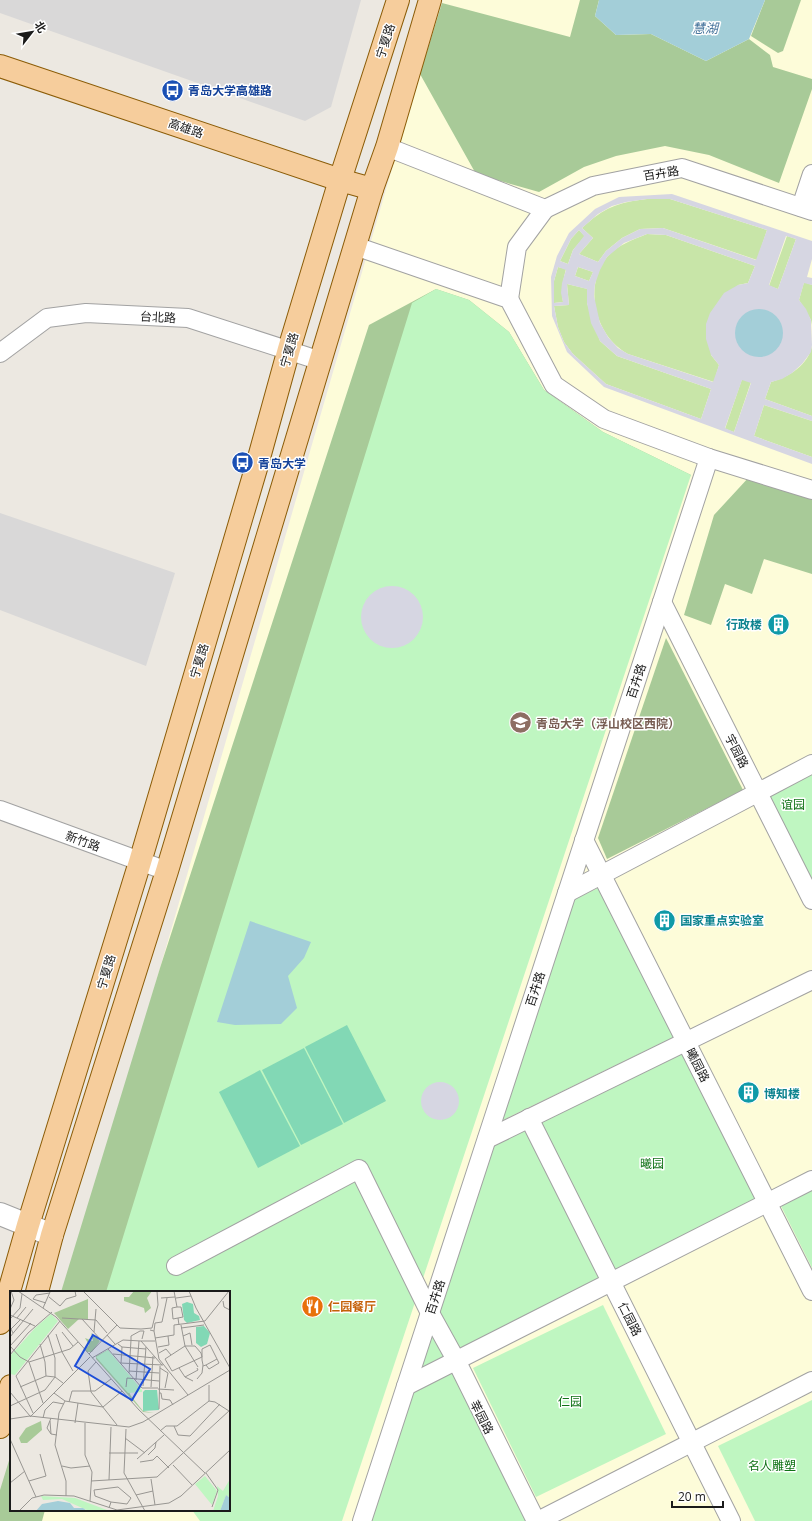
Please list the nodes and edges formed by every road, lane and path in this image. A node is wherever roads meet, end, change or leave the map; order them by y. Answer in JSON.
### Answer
{"nodes":[{"id":1,"x":398,"y":0,"type":"edge"},
{"id":2,"x":430,"y":0,"type":"edge"},
{"id":3,"x":0,"y":66,"type":"edge"},
{"id":4,"x":387,"y":148,"type":"junction"},
{"id":5,"x":812,"y":174,"type":"edge"},
{"id":6,"x":340,"y":180,"type":"junction"},
{"id":7,"x":372,"y":189,"type":"junction"},
{"id":8,"x":545,"y":209,"type":"junction"},
{"id":9,"x":807,"y":209,"type":"edge"},
{"id":10,"x":355,"y":246,"type":"junction"},
{"id":11,"x":509,"y":299,"type":"junction"},
{"id":12,"x":289,"y":349,"type":"junction"},
{"id":13,"x":0,"y":353,"type":"edge"},
{"id":14,"x":321,"y":361,"type":"junction"},
{"id":15,"x":709,"y":458,"type":"junction"},
{"id":16,"x":812,"y":490,"type":"edge"},
{"id":17,"x":662,"y":602,"type":"junction"},
{"id":18,"x":812,"y":764,"type":"edge"},
{"id":19,"x":758,"y":792,"type":"junction"},
{"id":20,"x":0,"y":810,"type":"edge"},
{"id":21,"x":584,"y":840,"type":"junction"},
{"id":22,"x":140,"y":862,"type":"junction"},
{"id":23,"x":167,"y":871,"type":"junction"},
{"id":24,"x":602,"y":875,"type":"junction"},
{"id":25,"x":567,"y":893,"type":"junction"},
{"id":26,"x":812,"y":900,"type":"edge"},
{"id":27,"x":812,"y":980,"type":"edge"},
{"id":28,"x":686,"y":1041,"type":"junction"},
{"id":29,"x":530,"y":1118,"type":"junction"},
{"id":30,"x":487,"y":1139,"type":"junction"},
{"id":31,"x":812,"y":1180,"type":"edge"},
{"id":32,"x":767,"y":1202,"type":"junction"},
{"id":33,"x":0,"y":1214,"type":"edge"},
{"id":34,"x":28,"y":1225,"type":"junction"},
{"id":35,"x":52,"y":1235,"type":"junction"},
{"id":36,"x":176,"y":1266,"type":"dead end"},
{"id":37,"x":611,"y":1282,"type":"junction"},
{"id":38,"x":36,"y":1291,"type":"edge"},
{"id":39,"x":812,"y":1291,"type":"edge"},
{"id":40,"x":430,"y":1313,"type":"junction"},
{"id":41,"x":0,"y":1322,"type":"edge"},
{"id":42,"x":455,"y":1361,"type":"junction"},
{"id":43,"x":812,"y":1381,"type":"edge"},
{"id":44,"x":406,"y":1386,"type":"junction"},
{"id":45,"x":10,"y":1390,"type":"edge"},
{"id":46,"x":0,"y":1427,"type":"edge"},
{"id":47,"x":692,"y":1443,"type":"junction"},
{"id":48,"x":362,"y":1521,"type":"edge"},
{"id":49,"x":536,"y":1521,"type":"edge"},
{"id":50,"x":731,"y":1521,"type":"edge"}],
"edges":[{"from":1,"to":6,"type":"main road","name":"宁夏路"},
{"from":2,"to":4,"type":"main road"},
{"from":3,"to":6,"type":"main road","name":"高雄路"},
{"from":4,"to":7,"type":"main road"},
{"from":4,"to":8,"type":"street"},
{"from":5,"to":9,"type":"street","name":"百卉路"},
{"from":6,"to":7,"type":"main road","name":"高雄路"},
{"from":6,"to":12,"type":"main road","name":"宁夏路"},
{"from":7,"to":10,"type":"main road"},
{"from":8,"to":9,"type":"street","name":"百卉路"},
{"from":8,"to":11,"type":"street","name":"百卉路"},
{"from":10,"to":11,"type":"street"},
{"from":10,"to":14,"type":"main road"},
{"from":11,"to":15,"type":"street"},
{"from":12,"to":13,"type":"street","name":"台北路"},
{"from":12,"to":14,"type":"street","name":"台北路"},
{"from":12,"to":22,"type":"main road","name":"宁夏路"},
{"from":14,"to":23,"type":"main road"},
{"from":15,"to":16,"type":"street"},
{"from":15,"to":17,"type":"street","name":"百卉路"},
{"from":17,"to":19,"type":"street","name":"宇园路"},
{"from":17,"to":21,"type":"street","name":"百卉路"},
{"from":18,"to":19,"type":"street"},
{"from":19,"to":24,"type":"street"},
{"from":19,"to":26,"type":"street","name":"宇园路"},
{"from":20,"to":22,"type":"street","name":"新竹路"},
{"from":21,"to":24,"type":"street","name":"曦园路"},
{"from":21,"to":25,"type":"street","name":"百卉路"},
{"from":22,"to":23,"type":"street","name":"新竹路"},
{"from":22,"to":34,"type":"main road","name":"宁夏路"},
{"from":23,"to":35,"type":"main road"},
{"from":24,"to":25,"type":"street"},
{"from":24,"to":28,"type":"street","name":"曦园路"},
{"from":25,"to":30,"type":"street","name":"百卉路"},
{"from":27,"to":28,"type":"street"},
{"from":28,"to":29,"type":"street"},
{"from":28,"to":32,"type":"street","name":"曦园路"},
{"from":29,"to":30,"type":"street"},
{"from":29,"to":37,"type":"street","name":"仁园路"},
{"from":30,"to":40,"type":"street","name":"百卉路"},
{"from":31,"to":32,"type":"street"},
{"from":32,"to":37,"type":"street"},
{"from":32,"to":39,"type":"street","name":"曦园路"},
{"from":33,"to":34,"type":"street"},
{"from":34,"to":35,"type":"street"},
{"from":34,"to":41,"type":"main road","name":"宁夏路"},
{"from":35,"to":38,"type":"main road"},
{"from":36,"to":40,"type":"street"},
{"from":37,"to":42,"type":"street"},
{"from":37,"to":47,"type":"street","name":"仁园路"},
{"from":40,"to":42,"type":"street"},
{"from":40,"to":44,"type":"street","name":"百卉路"},
{"from":42,"to":44,"type":"street"},
{"from":42,"to":49,"type":"street"},
{"from":43,"to":47,"type":"street"},
{"from":44,"to":48,"type":"street","name":"百卉路"},
{"from":45,"to":46,"type":"main road"},
{"from":47,"to":49,"type":"street"},
{"from":47,"to":50,"type":"street","name":"仁园路"}]}
